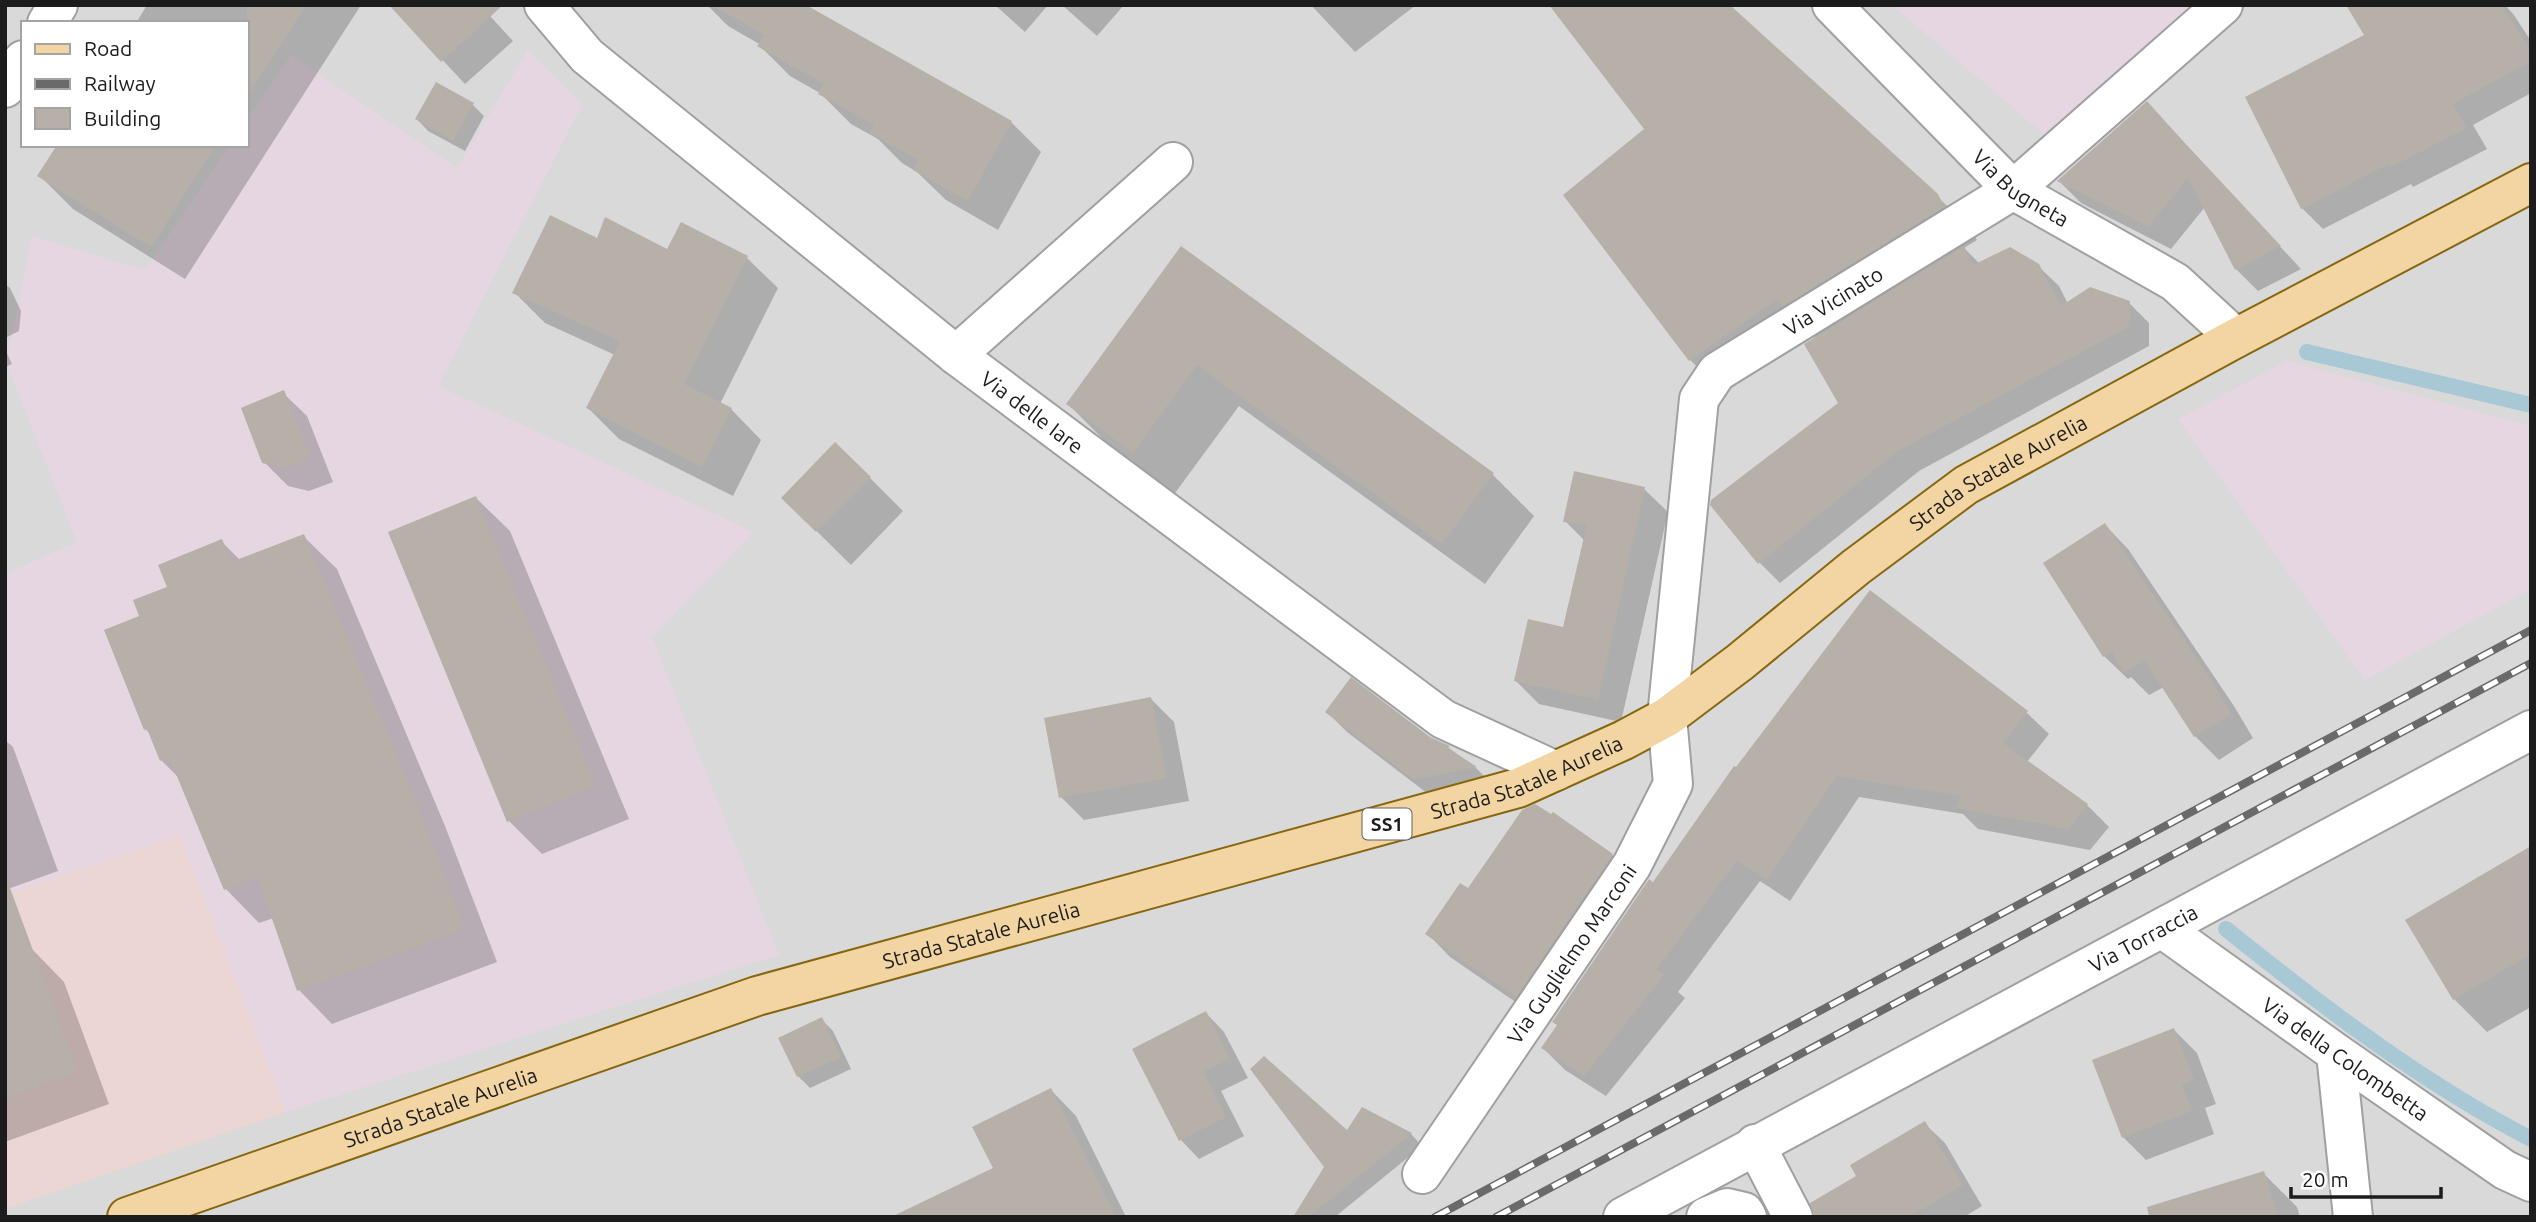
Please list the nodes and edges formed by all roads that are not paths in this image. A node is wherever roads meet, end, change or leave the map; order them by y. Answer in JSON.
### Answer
{"nodes":[{"id":1,"x":58,"y":5,"type":"edge"},
{"id":2,"x":544,"y":5,"type":"edge"},
{"id":3,"x":1832,"y":5,"type":"edge"},
{"id":4,"x":2223,"y":5,"type":"edge"},
{"id":5,"x":48,"y":21,"type":"edge"},
{"id":6,"x":21,"y":64,"type":"edge"},
{"id":7,"x":5,"y":88,"type":"edge"},
{"id":8,"x":1173,"y":162,"type":"dead end"},
{"id":9,"x":2531,"y":183,"type":"edge"},
{"id":10,"x":2013,"y":190,"type":"junction"},
{"id":11,"x":2235,"y":338,"type":"junction"},
{"id":12,"x":956,"y":355,"type":"junction"},
{"id":13,"x":1667,"y":717,"type":"junction"},
{"id":14,"x":2524,"y":741,"type":"edge"},
{"id":15,"x":1556,"y":771,"type":"junction"},
{"id":16,"x":2163,"y":929,"type":"junction"},
{"id":17,"x":2336,"y":1053,"type":"junction"},
{"id":18,"x":1755,"y":1144,"type":"junction"},
{"id":19,"x":1422,"y":1174,"type":"dead end"},
{"id":20,"x":2531,"y":1182,"type":"edge"},
{"id":21,"x":127,"y":1217,"type":"edge"},
{"id":22,"x":1623,"y":1217,"type":"edge"},
{"id":23,"x":1706,"y":1217,"type":"edge"},
{"id":24,"x":1747,"y":1217,"type":"edge"},
{"id":25,"x":1793,"y":1217,"type":"edge"},
{"id":26,"x":2353,"y":1217,"type":"edge"}],
"edges":[{"from":1,"to":5,"type":"street"},
{"from":2,"to":12,"type":"street","name":"Via delle Iare"},
{"from":3,"to":10,"type":"street","name":"Via Bugneta"},
{"from":4,"to":10,"type":"street","name":"Via Vicinato"},
{"from":6,"to":7,"type":"street"},
{"from":8,"to":12,"type":"street"},
{"from":9,"to":11,"type":"main road","name":"Strada Statale Aurelia","number":"SS1"},
{"from":10,"to":11,"type":"street","name":"Via Bugneta"},
{"from":10,"to":13,"type":"street","name":"Via Vicinato"},
{"from":11,"to":13,"type":"main road","name":"Strada Statale Aurelia","number":"SS1"},
{"from":12,"to":15,"type":"street","name":"Via delle Iare"},
{"from":13,"to":15,"type":"main road","name":"Strada Statale Aurelia","number":"SS1"},
{"from":13,"to":19,"type":"street","name":"Via Guglielmo Marconi"},
{"from":14,"to":16,"type":"street","name":"Via Torraccia"},
{"from":15,"to":21,"type":"main road","name":"Strada Statale Aurelia","number":"SS1"},
{"from":16,"to":17,"type":"street","name":"Via della Colombetta"},
{"from":16,"to":18,"type":"street","name":"Via Torraccia"},
{"from":17,"to":20,"type":"street","name":"Via della Colombetta"},
{"from":17,"to":26,"type":"street"},
{"from":18,"to":22,"type":"street"},
{"from":18,"to":25,"type":"street"},
{"from":23,"to":24,"type":"street"}]}
